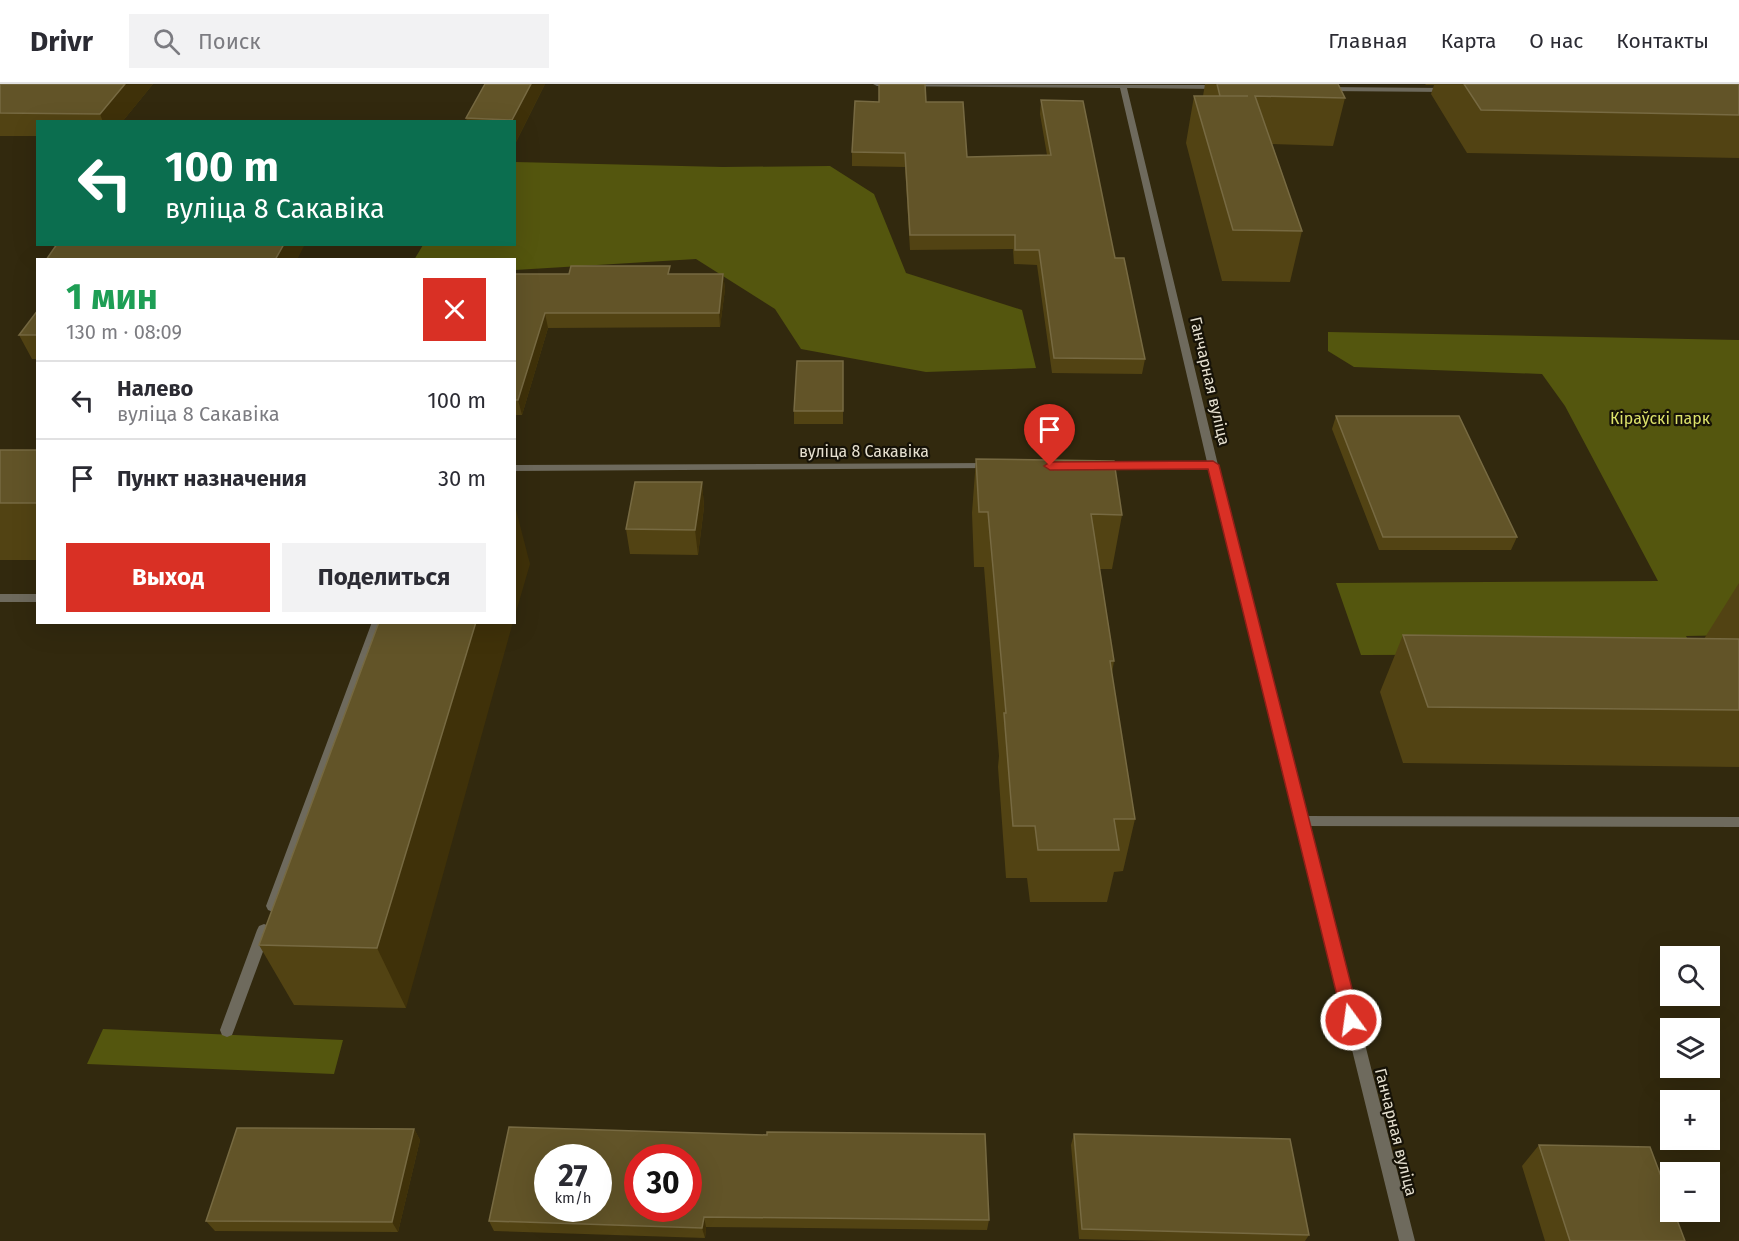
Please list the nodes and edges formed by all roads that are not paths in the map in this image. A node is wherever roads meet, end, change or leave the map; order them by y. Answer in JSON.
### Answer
{"nodes":[{"id":1,"x":877,"y":84,"type":"edge"},
{"id":2,"x":1123,"y":86,"type":"junction"},
{"id":3,"x":1230,"y":88,"type":"edge"},
{"id":4,"x":1313,"y":88,"type":"edge"},
{"id":5,"x":1455,"y":90,"type":"dead end"},
{"id":6,"x":1213,"y":465,"type":"junction"},
{"id":7,"x":1000,"y":466,"type":"edge"},
{"id":8,"x":1095,"y":466,"type":"edge"},
{"id":9,"x":516,"y":468,"type":"edge"},
{"id":10,"x":0,"y":598,"type":"edge"},
{"id":11,"x":36,"y":598,"type":"edge"},
{"id":12,"x":377,"y":624,"type":"edge"},
{"id":13,"x":1301,"y":820,"type":"junction"},
{"id":14,"x":1739,"y":822,"type":"edge"},
{"id":15,"x":227,"y":1030,"type":"dead end"},
{"id":16,"x":1407,"y":1241,"type":"edge"}],
"edges":[{"from":1,"to":2,"type":"street"},
{"from":2,"to":3,"type":"street"},
{"from":2,"to":6,"type":"street","name":"Ганчарная вуліца"},
{"from":4,"to":5,"type":"street"},
{"from":6,"to":8,"type":"street"},
{"from":6,"to":13,"type":"street","name":"Ганчарная вуліца"},
{"from":7,"to":9,"type":"street","name":"вуліца 8 Сакавіка"},
{"from":10,"to":11,"type":"street"},
{"from":12,"to":15,"type":"street"},
{"from":13,"to":14,"type":"street"},
{"from":13,"to":16,"type":"street","name":"Ганчарная вуліца"}]}
